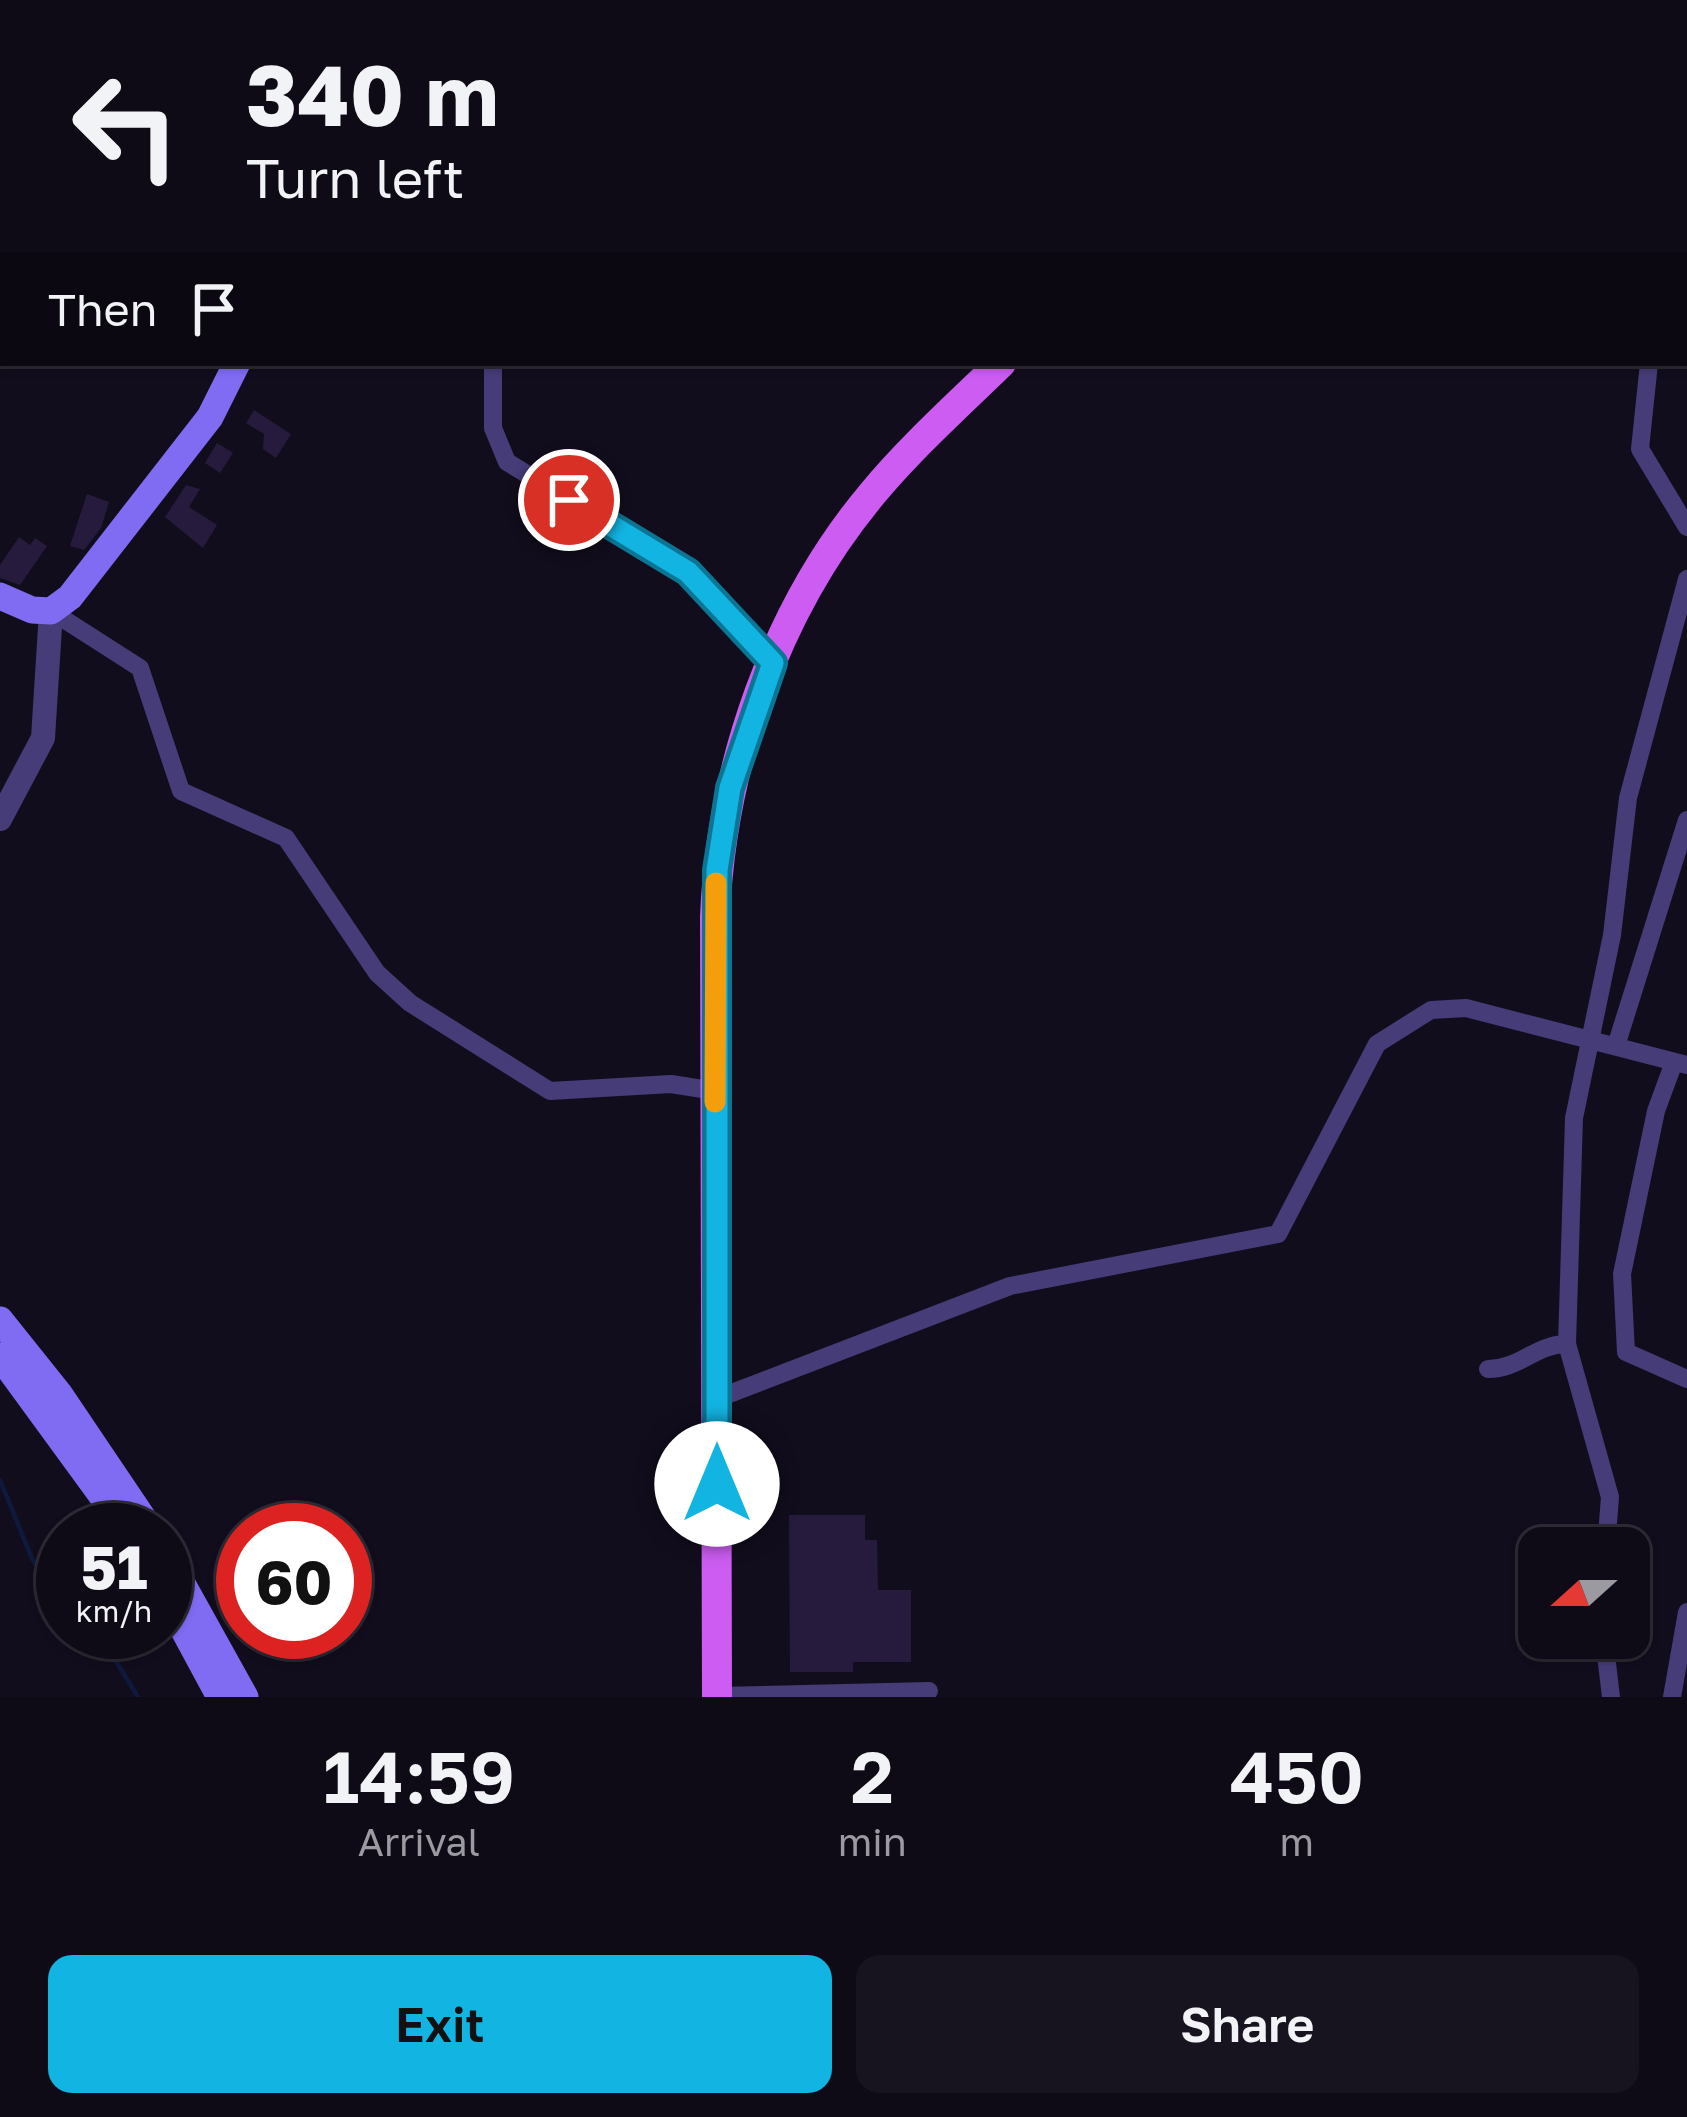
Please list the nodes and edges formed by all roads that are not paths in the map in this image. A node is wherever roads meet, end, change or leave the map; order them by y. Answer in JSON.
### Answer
{"nodes":[{"id":1,"x":236,"y":366,"type":"edge"},
{"id":2,"x":494,"y":366,"type":"edge"},
{"id":3,"x":997,"y":366,"type":"edge"},
{"id":4,"x":1649,"y":366,"type":"edge"},
{"id":5,"x":1687,"y":527,"type":"edge"},
{"id":6,"x":1687,"y":579,"type":"edge"},
{"id":7,"x":0,"y":596,"type":"edge"},
{"id":8,"x":51,"y":611,"type":"junction"},
{"id":9,"x":773,"y":663,"type":"junction"},
{"id":10,"x":0,"y":819,"type":"edge"},
{"id":11,"x":1687,"y":820,"type":"edge"},
{"id":12,"x":1588,"y":1043,"type":"junction"},
{"id":13,"x":1616,"y":1046,"type":"junction"},
{"id":14,"x":1681,"y":1063,"type":"edge"},
{"id":15,"x":715,"y":1091,"type":"junction"},
{"id":16,"x":0,"y":1320,"type":"edge"},
{"id":17,"x":1567,"y":1344,"type":"junction"},
{"id":18,"x":0,"y":1356,"type":"edge"},
{"id":19,"x":1488,"y":1370,"type":"dead end"},
{"id":20,"x":1687,"y":1379,"type":"edge"},
{"id":21,"x":716,"y":1399,"type":"junction"},
{"id":22,"x":107,"y":1503,"type":"edge"},
{"id":23,"x":134,"y":1503,"type":"edge"},
{"id":24,"x":1608,"y":1527,"type":"edge"},
{"id":25,"x":192,"y":1601,"type":"edge"},
{"id":26,"x":1687,"y":1612,"type":"edge"},
{"id":27,"x":192,"y":1645,"type":"edge"},
{"id":28,"x":1607,"y":1659,"type":"edge"},
{"id":29,"x":929,"y":1691,"type":"dead end"},
{"id":30,"x":717,"y":1696,"type":"edge"},
{"id":31,"x":220,"y":1697,"type":"edge"},
{"id":32,"x":245,"y":1697,"type":"edge"},
{"id":33,"x":1612,"y":1697,"type":"edge"},
{"id":34,"x":1672,"y":1697,"type":"edge"}],
"edges":[{"from":1,"to":8,"type":"main road"},
{"from":2,"to":9,"type":"street"},
{"from":3,"to":9,"type":"main road"},
{"from":4,"to":5,"type":"street"},
{"from":6,"to":12,"type":"street"},
{"from":7,"to":8,"type":"main road"},
{"from":8,"to":10,"type":"street"},
{"from":8,"to":15,"type":"street"},
{"from":9,"to":15,"type":"main road"},
{"from":11,"to":13,"type":"street"},
{"from":12,"to":13,"type":"street"},
{"from":12,"to":17,"type":"street"},
{"from":12,"to":21,"type":"street"},
{"from":13,"to":14,"type":"street"},
{"from":14,"to":20,"type":"street"},
{"from":15,"to":21,"type":"main road"},
{"from":16,"to":23,"type":"main road"},
{"from":17,"to":19,"type":"street"},
{"from":17,"to":24,"type":"street"},
{"from":18,"to":22,"type":"main road"},
{"from":21,"to":30,"type":"main road"},
{"from":25,"to":32,"type":"main road"},
{"from":26,"to":34,"type":"street"},
{"from":27,"to":31,"type":"main road"},
{"from":28,"to":33,"type":"street"},
{"from":29,"to":30,"type":"street"}]}
